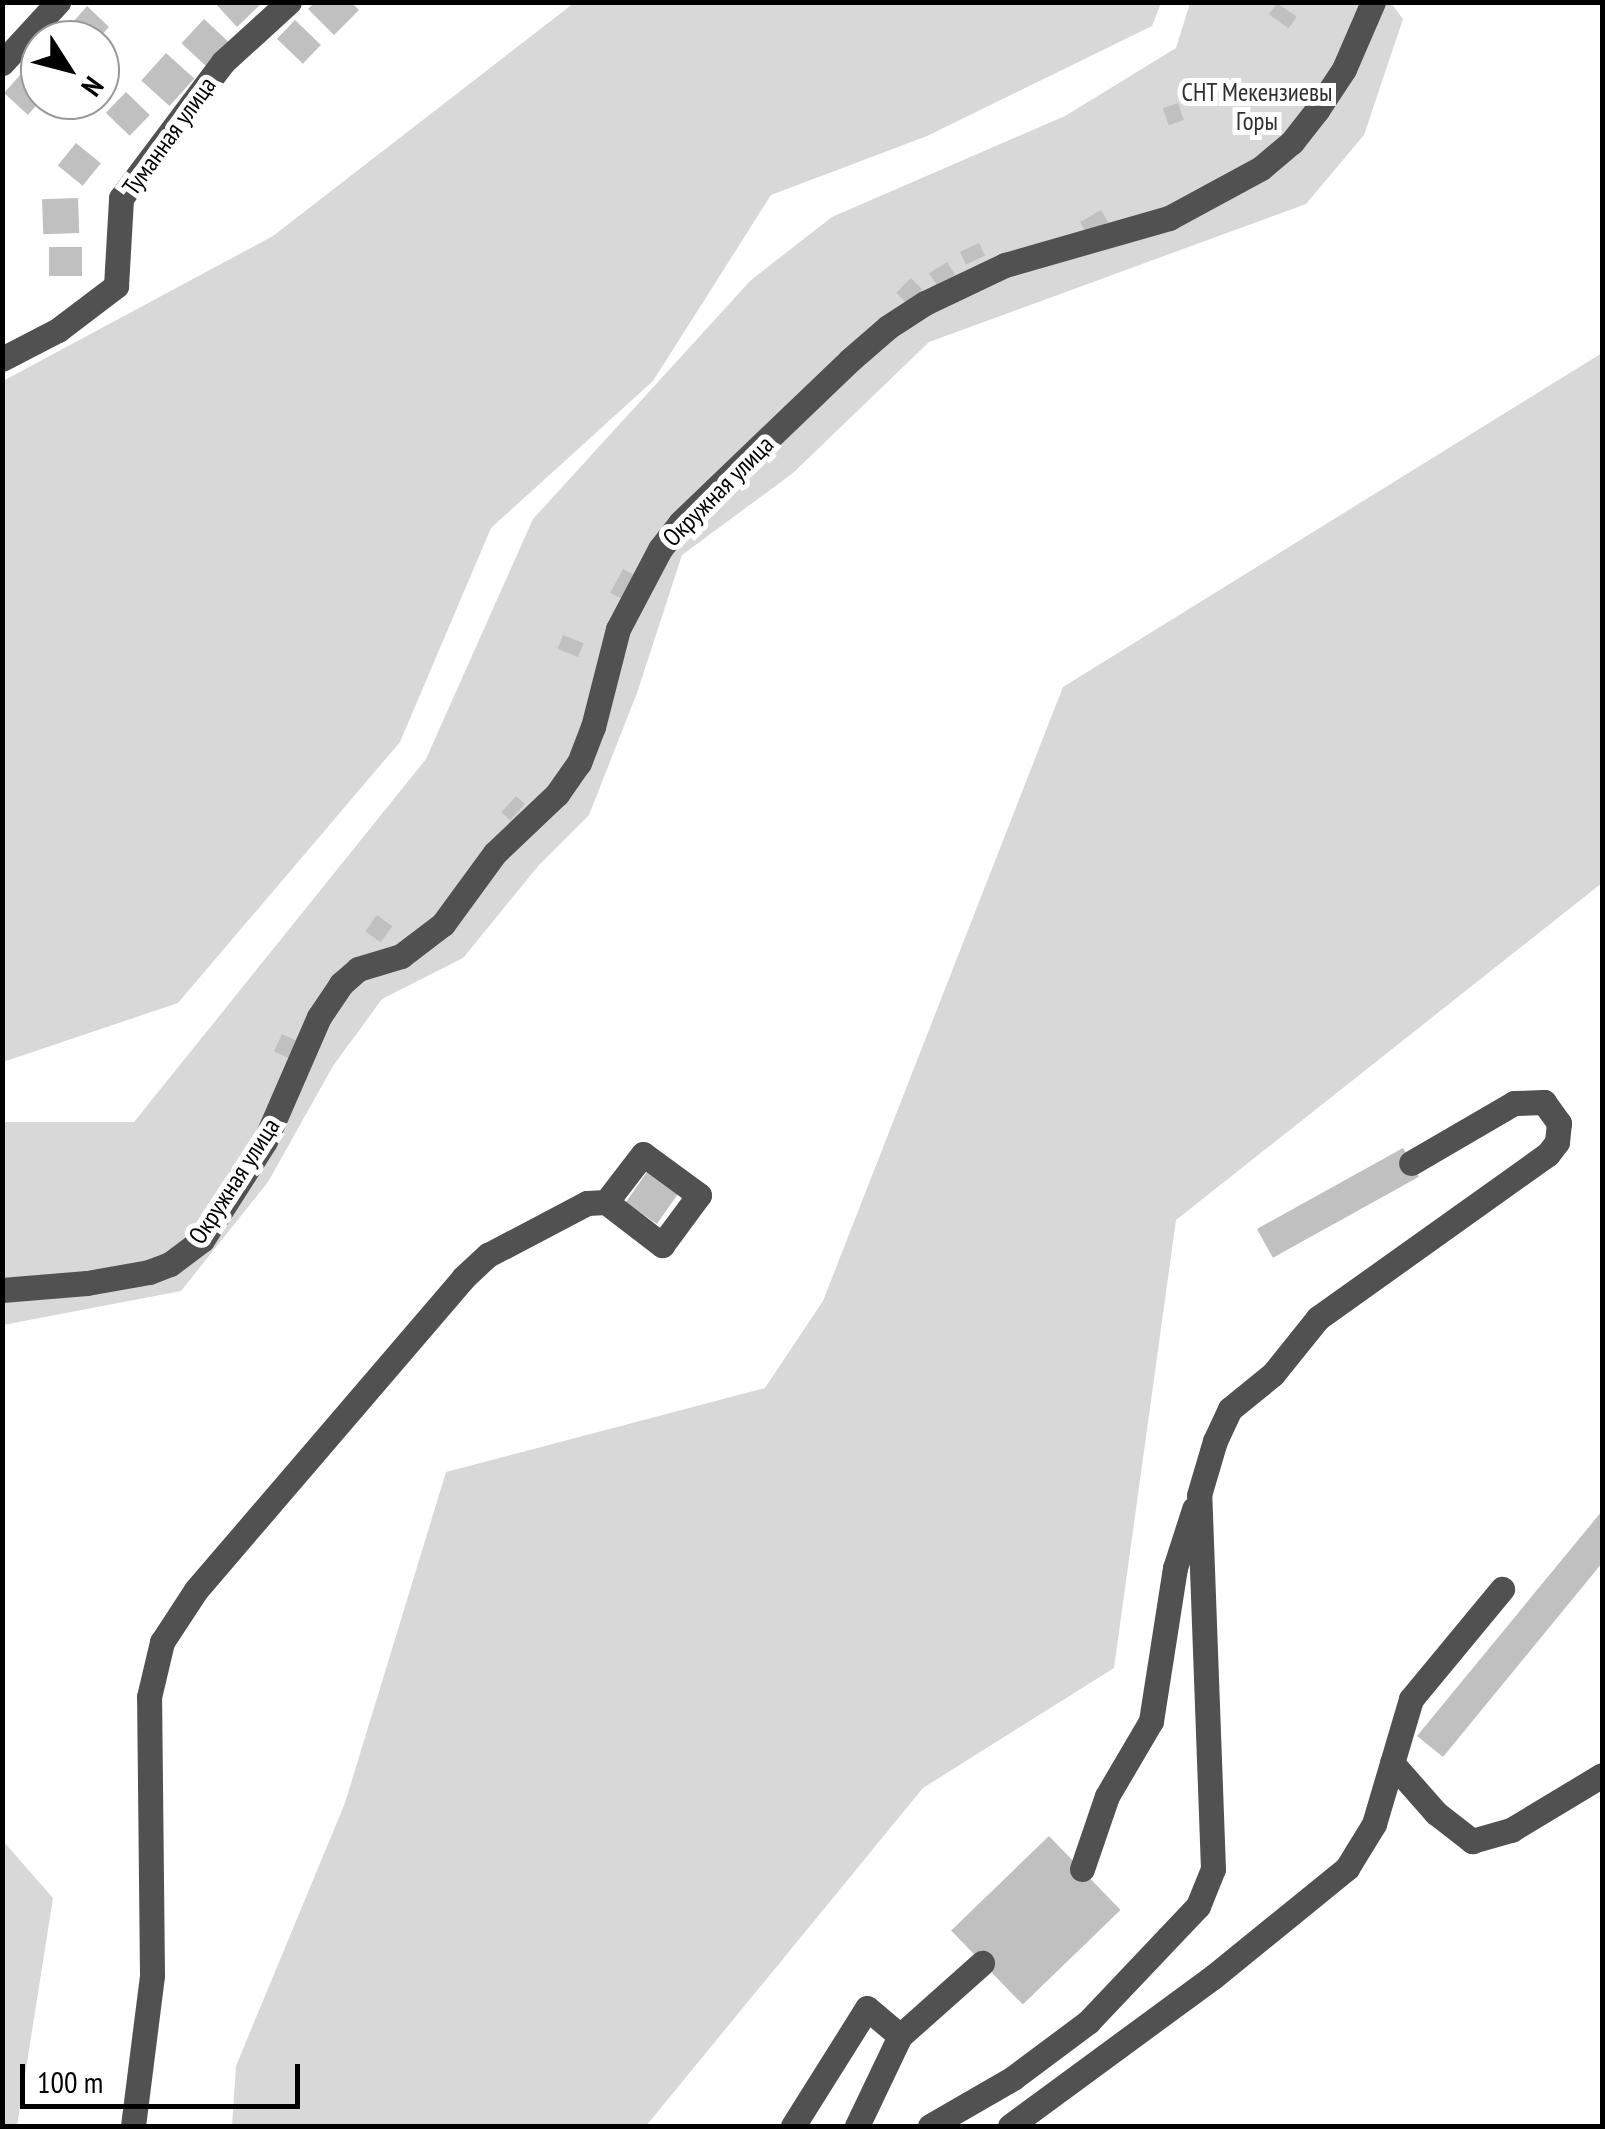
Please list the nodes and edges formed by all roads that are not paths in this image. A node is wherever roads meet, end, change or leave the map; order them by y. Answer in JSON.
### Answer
{"nodes":[{"id":1,"x":58,"y":2,"type":"edge"},
{"id":2,"x":289,"y":2,"type":"edge"},
{"id":3,"x":1373,"y":2,"type":"edge"},
{"id":4,"x":2,"y":63,"type":"edge"},
{"id":5,"x":2,"y":359,"type":"edge"},
{"id":6,"x":1411,"y":1162,"type":"dead end"},
{"id":7,"x":606,"y":1202,"type":"dead end"},
{"id":8,"x":2,"y":1290,"type":"edge"},
{"id":9,"x":1199,"y":1495,"type":"junction"},
{"id":10,"x":1502,"y":1589,"type":"dead end"},
{"id":11,"x":1392,"y":1763,"type":"junction"},
{"id":12,"x":1602,"y":1775,"type":"edge"},
{"id":13,"x":1082,"y":1870,"type":"dead end"},
{"id":14,"x":982,"y":1962,"type":"dead end"},
{"id":15,"x":900,"y":2036,"type":"junction"},
{"id":16,"x":133,"y":2126,"type":"edge"},
{"id":17,"x":793,"y":2126,"type":"edge"},
{"id":18,"x":857,"y":2126,"type":"edge"},
{"id":19,"x":930,"y":2126,"type":"edge"},
{"id":20,"x":1010,"y":2126,"type":"edge"}],
"edges":[{"from":1,"to":4,"type":"street"},
{"from":2,"to":5,"type":"street","name":"Туманная улица"},
{"from":3,"to":8,"type":"street","name":"Окружная улица"},
{"from":6,"to":9,"type":"street"},
{"from":7,"to":16,"type":"street"},
{"from":9,"to":13,"type":"street"},
{"from":9,"to":19,"type":"street"},
{"from":10,"to":11,"type":"street"},
{"from":11,"to":12,"type":"street"},
{"from":11,"to":20,"type":"street"},
{"from":14,"to":15,"type":"street"},
{"from":15,"to":17,"type":"street"},
{"from":15,"to":18,"type":"street"}]}
